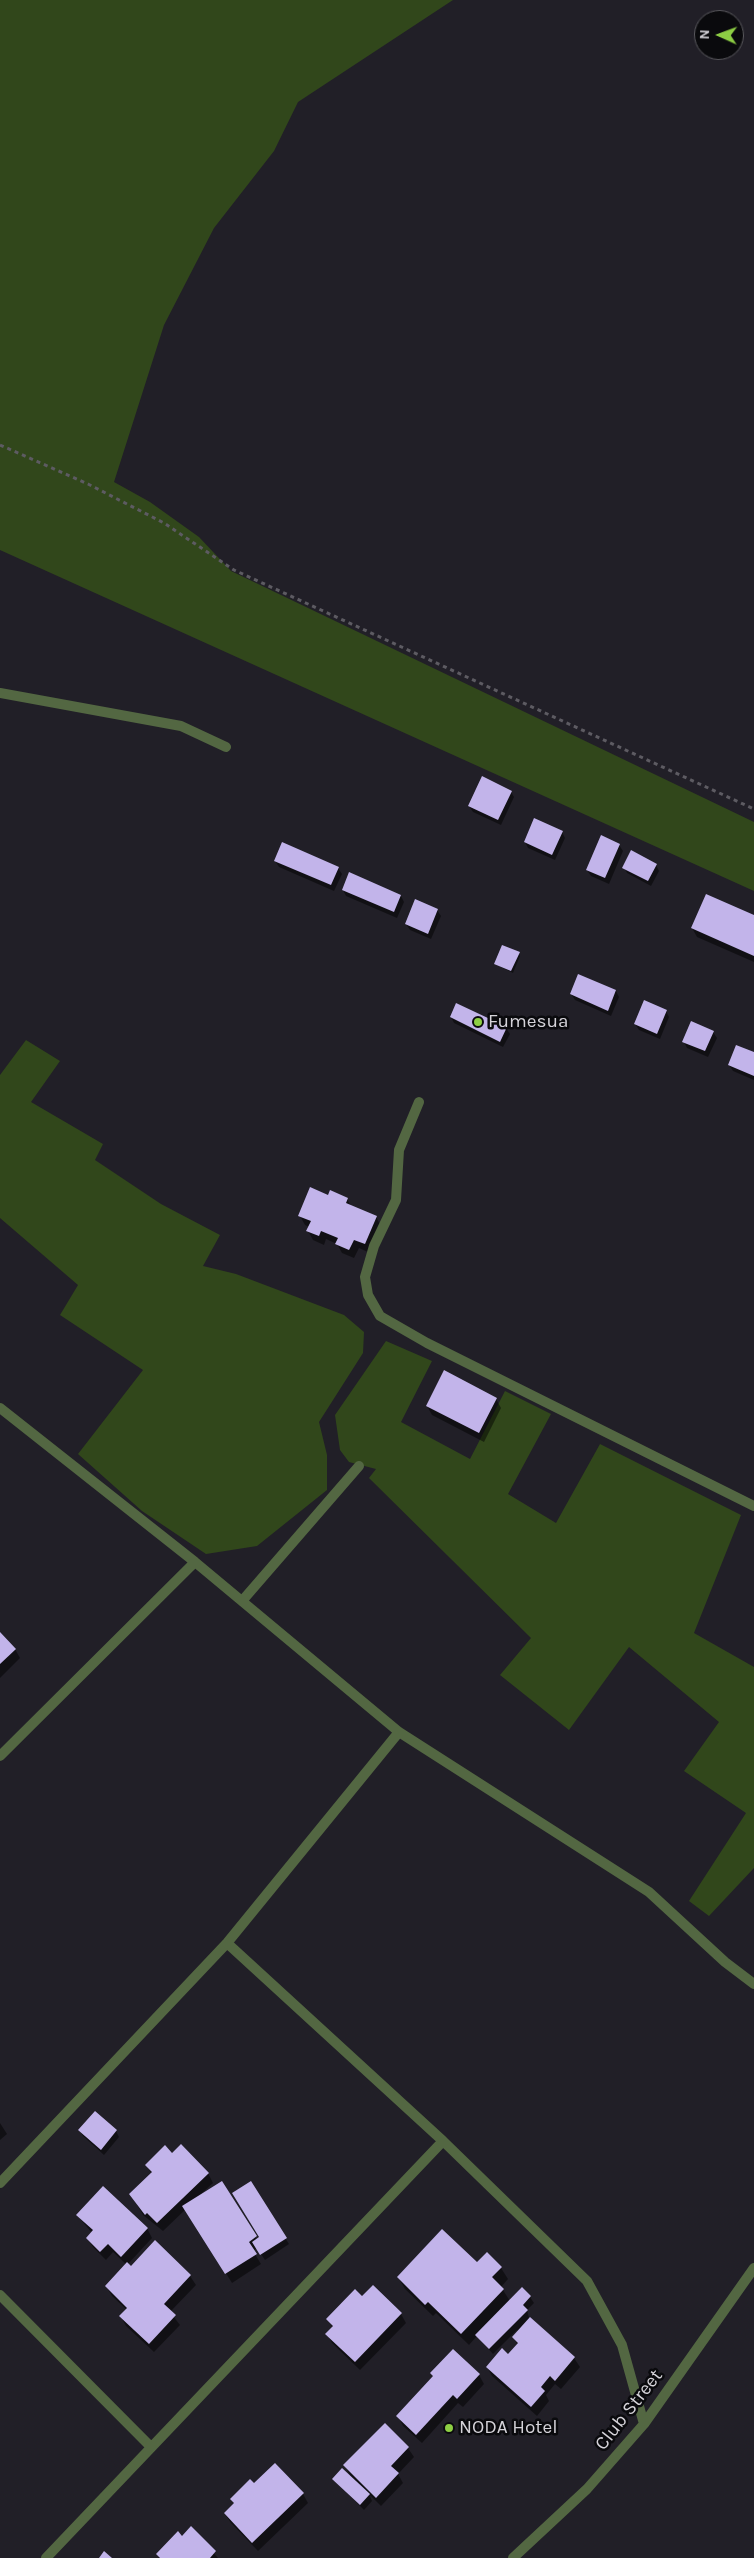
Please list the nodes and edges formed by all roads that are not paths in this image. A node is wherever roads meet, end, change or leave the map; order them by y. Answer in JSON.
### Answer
{"nodes":[{"id":1,"x":0,"y":693,"type":"edge"},
{"id":2,"x":226,"y":747,"type":"dead end"},
{"id":3,"x":419,"y":1102,"type":"dead end"},
{"id":4,"x":0,"y":1408,"type":"edge"},
{"id":5,"x":360,"y":1466,"type":"dead end"},
{"id":6,"x":754,"y":1506,"type":"edge"},
{"id":7,"x":196,"y":1562,"type":"junction"},
{"id":8,"x":242,"y":1601,"type":"junction"},
{"id":9,"x":399,"y":1732,"type":"junction"},
{"id":10,"x":0,"y":1756,"type":"edge"},
{"id":11,"x":227,"y":1943,"type":"junction"},
{"id":12,"x":754,"y":1984,"type":"edge"},
{"id":13,"x":443,"y":2141,"type":"junction"},
{"id":14,"x":0,"y":2183,"type":"edge"},
{"id":15,"x":754,"y":2268,"type":"edge"},
{"id":16,"x":0,"y":2295,"type":"edge"},
{"id":17,"x":644,"y":2424,"type":"junction"},
{"id":18,"x":151,"y":2447,"type":"junction"},
{"id":19,"x":46,"y":2558,"type":"edge"},
{"id":20,"x":513,"y":2558,"type":"edge"}],
"edges":[{"from":1,"to":2,"type":"street"},
{"from":3,"to":6,"type":"street"},
{"from":4,"to":7,"type":"street"},
{"from":5,"to":8,"type":"street"},
{"from":7,"to":8,"type":"street"},
{"from":7,"to":10,"type":"street"},
{"from":8,"to":9,"type":"street"},
{"from":9,"to":11,"type":"street"},
{"from":9,"to":12,"type":"street"},
{"from":11,"to":13,"type":"street"},
{"from":11,"to":14,"type":"street"},
{"from":13,"to":17,"type":"street"},
{"from":13,"to":18,"type":"street"},
{"from":15,"to":17,"type":"street","name":"Club Street"},
{"from":16,"to":18,"type":"street"},
{"from":17,"to":20,"type":"street","name":"Club Street"},
{"from":18,"to":19,"type":"street"}]}
